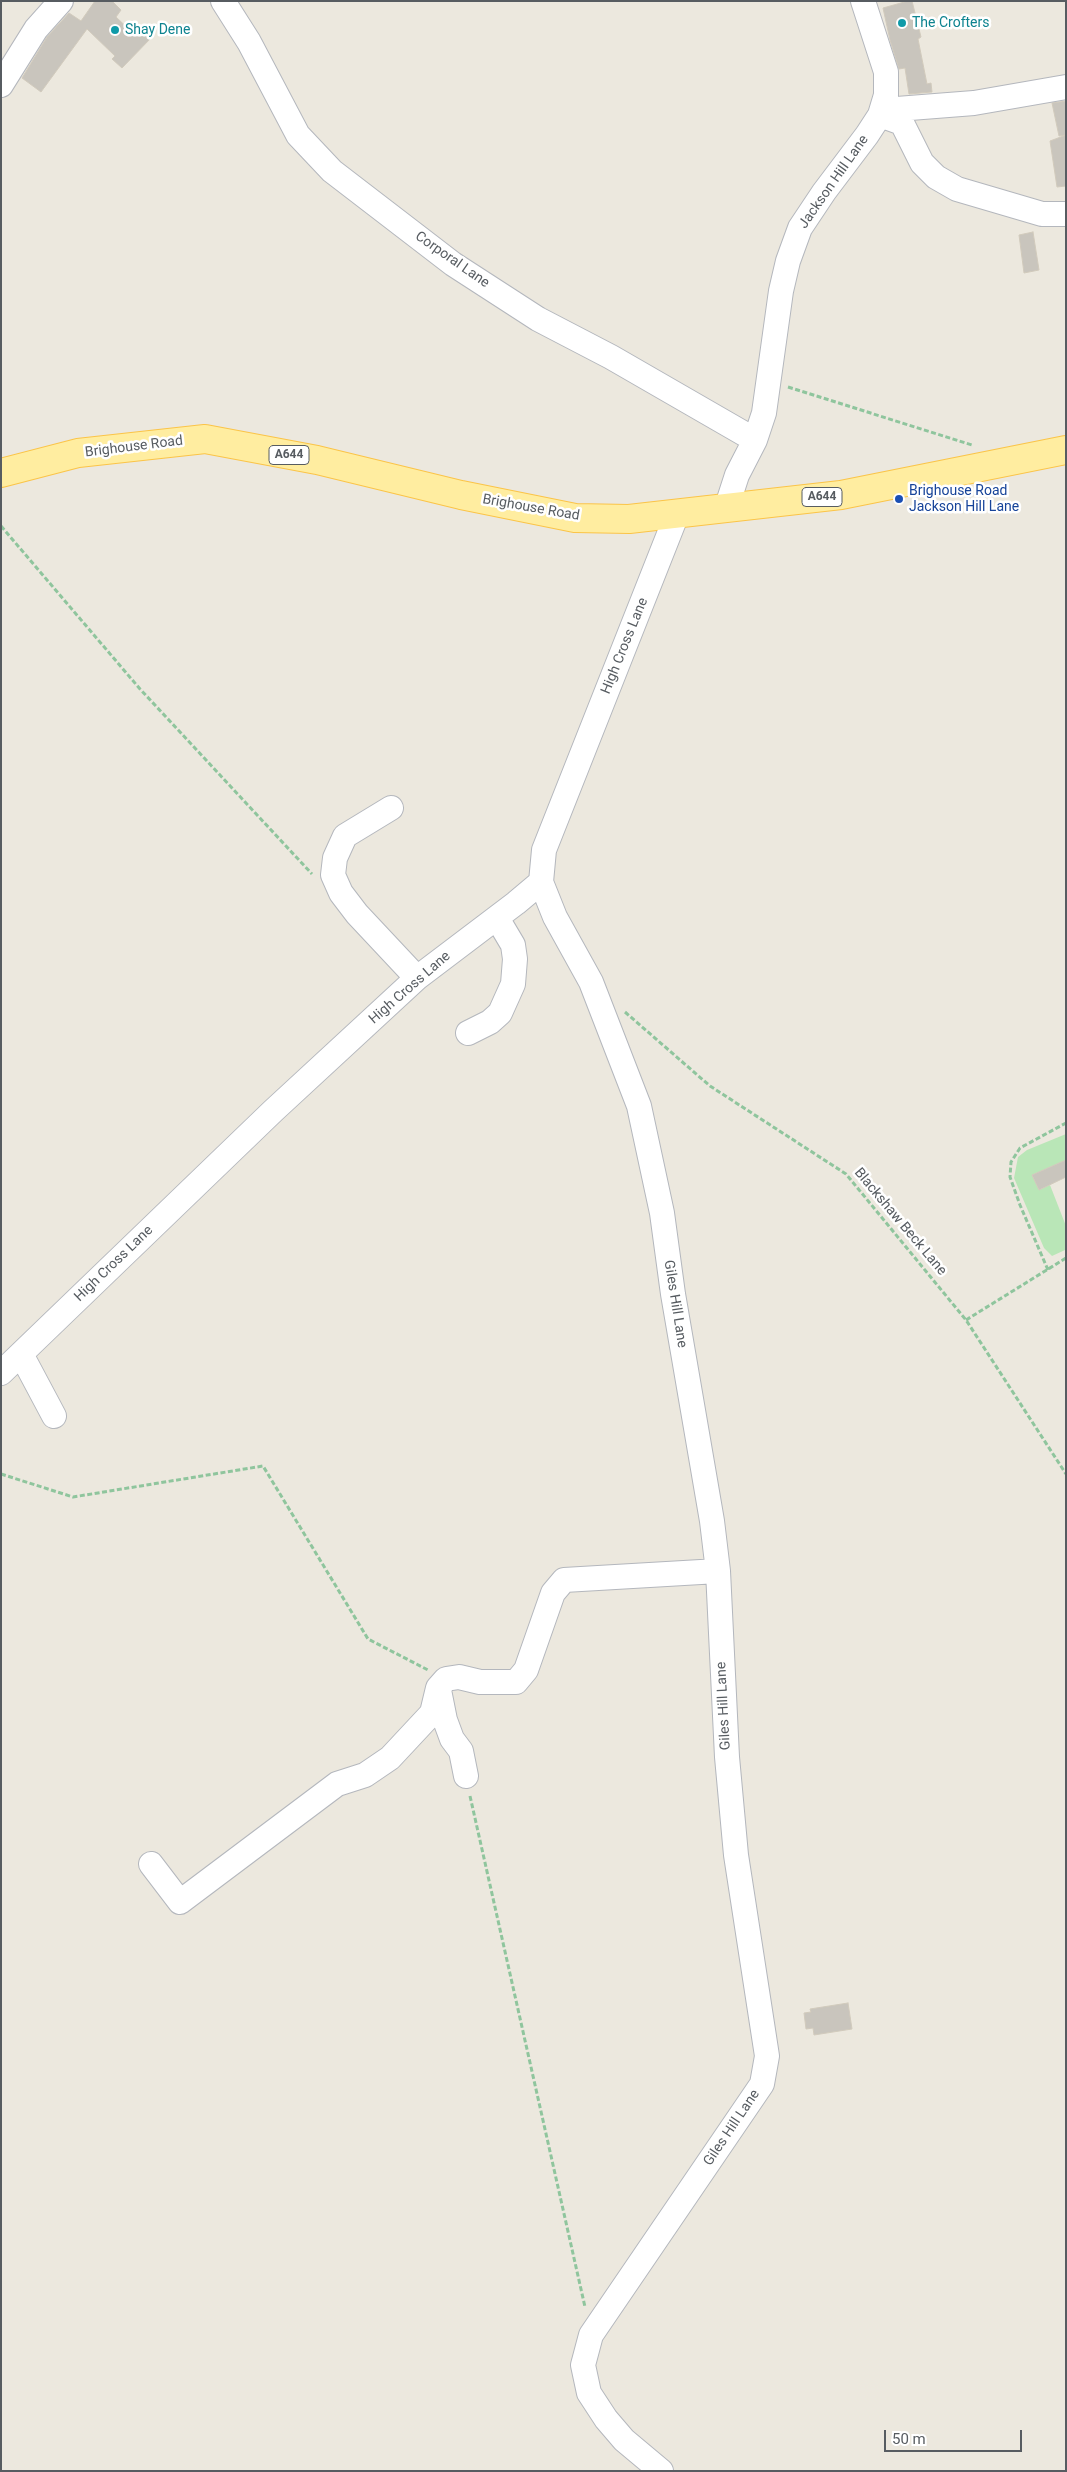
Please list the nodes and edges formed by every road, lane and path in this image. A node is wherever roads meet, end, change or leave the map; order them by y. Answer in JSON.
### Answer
{"nodes":[{"id":1,"x":61,"y":1,"type":"edge"},
{"id":2,"x":223,"y":1,"type":"edge"},
{"id":3,"x":863,"y":1,"type":"edge"},
{"id":4,"x":1,"y":85,"type":"edge"},
{"id":5,"x":1066,"y":87,"type":"edge"},
{"id":6,"x":880,"y":114,"type":"junction"},
{"id":7,"x":1066,"y":214,"type":"edge"},
{"id":8,"x":768,"y":381,"type":"junction"},
{"id":9,"x":755,"y":440,"type":"junction"},
{"id":10,"x":978,"y":447,"type":"dead end"},
{"id":11,"x":1066,"y":450,"type":"edge"},
{"id":12,"x":1,"y":473,"type":"edge"},
{"id":13,"x":726,"y":509,"type":"junction"},
{"id":14,"x":678,"y":514,"type":"junction"},
{"id":15,"x":1,"y":526,"type":"edge"},
{"id":16,"x":391,"y":808,"type":"dead end"},
{"id":17,"x":314,"y":876,"type":"dead end"},
{"id":18,"x":541,"y":882,"type":"junction"},
{"id":19,"x":497,"y":918,"type":"junction"},
{"id":20,"x":417,"y":978,"type":"junction"},
{"id":21,"x":620,"y":1008,"type":"dead end"},
{"id":22,"x":468,"y":1033,"type":"dead end"},
{"id":23,"x":1066,"y":1123,"type":"edge"},
{"id":24,"x":1066,"y":1258,"type":"edge"},
{"id":25,"x":1048,"y":1270,"type":"junction"},
{"id":26,"x":966,"y":1320,"type":"junction"},
{"id":27,"x":21,"y":1354,"type":"junction"},
{"id":28,"x":1,"y":1374,"type":"edge"},
{"id":29,"x":54,"y":1416,"type":"dead end"},
{"id":30,"x":1,"y":1474,"type":"edge"},
{"id":31,"x":1066,"y":1474,"type":"edge"},
{"id":32,"x":718,"y":1571,"type":"junction"},
{"id":33,"x":442,"y":1684,"type":"junction"},
{"id":34,"x":466,"y":1776,"type":"joint"},
{"id":35,"x":151,"y":1864,"type":"dead end"},
{"id":36,"x":591,"y":2334,"type":"junction"},
{"id":37,"x":661,"y":2471,"type":"edge"}],
"edges":[{"from":1,"to":4,"type":"street"},
{"from":2,"to":9,"type":"street","name":"Corporal Lane"},
{"from":3,"to":6,"type":"street","name":"Jackson Hill Lane"},
{"from":5,"to":6,"type":"street"},
{"from":6,"to":7,"type":"street"},
{"from":6,"to":8,"type":"street","name":"Jackson Hill Lane"},
{"from":8,"to":9,"type":"street","name":"Jackson Hill Lane"},
{"from":8,"to":10,"type":"path"},
{"from":9,"to":13,"type":"street","name":"Jackson Hill Lane"},
{"from":11,"to":13,"type":"main road","name":"Brighouse Road","number":"A644"},
{"from":12,"to":14,"type":"main road","name":"Brighouse Road","number":"A644"},
{"from":13,"to":14,"type":"main road","name":"Brighouse Road","number":"A644"},
{"from":14,"to":18,"type":"street","name":"High Cross Lane"},
{"from":15,"to":17,"type":"path"},
{"from":16,"to":20,"type":"street"},
{"from":18,"to":19,"type":"street","name":"High Cross Lane"},
{"from":18,"to":32,"type":"street","name":"Giles Hill Lane"},
{"from":19,"to":20,"type":"street","name":"High Cross Lane"},
{"from":19,"to":22,"type":"street"},
{"from":20,"to":27,"type":"street","name":"High Cross Lane"},
{"from":21,"to":26,"type":"path","name":"Blackshaw Beck Lane"},
{"from":23,"to":25,"type":"path"},
{"from":24,"to":25,"type":"path"},
{"from":25,"to":26,"type":"path"},
{"from":26,"to":31,"type":"path","name":"Blackshaw Beck Lane"},
{"from":27,"to":28,"type":"street","name":"High Cross Lane"},
{"from":27,"to":29,"type":"street"},
{"from":30,"to":33,"type":"path"},
{"from":32,"to":33,"type":"street"},
{"from":32,"to":36,"type":"street","name":"Giles Hill Lane"},
{"from":33,"to":34,"type":"street"},
{"from":33,"to":35,"type":"street"},
{"from":34,"to":36,"type":"path"},
{"from":36,"to":37,"type":"street","name":"Giles Hill Lane"}]}
